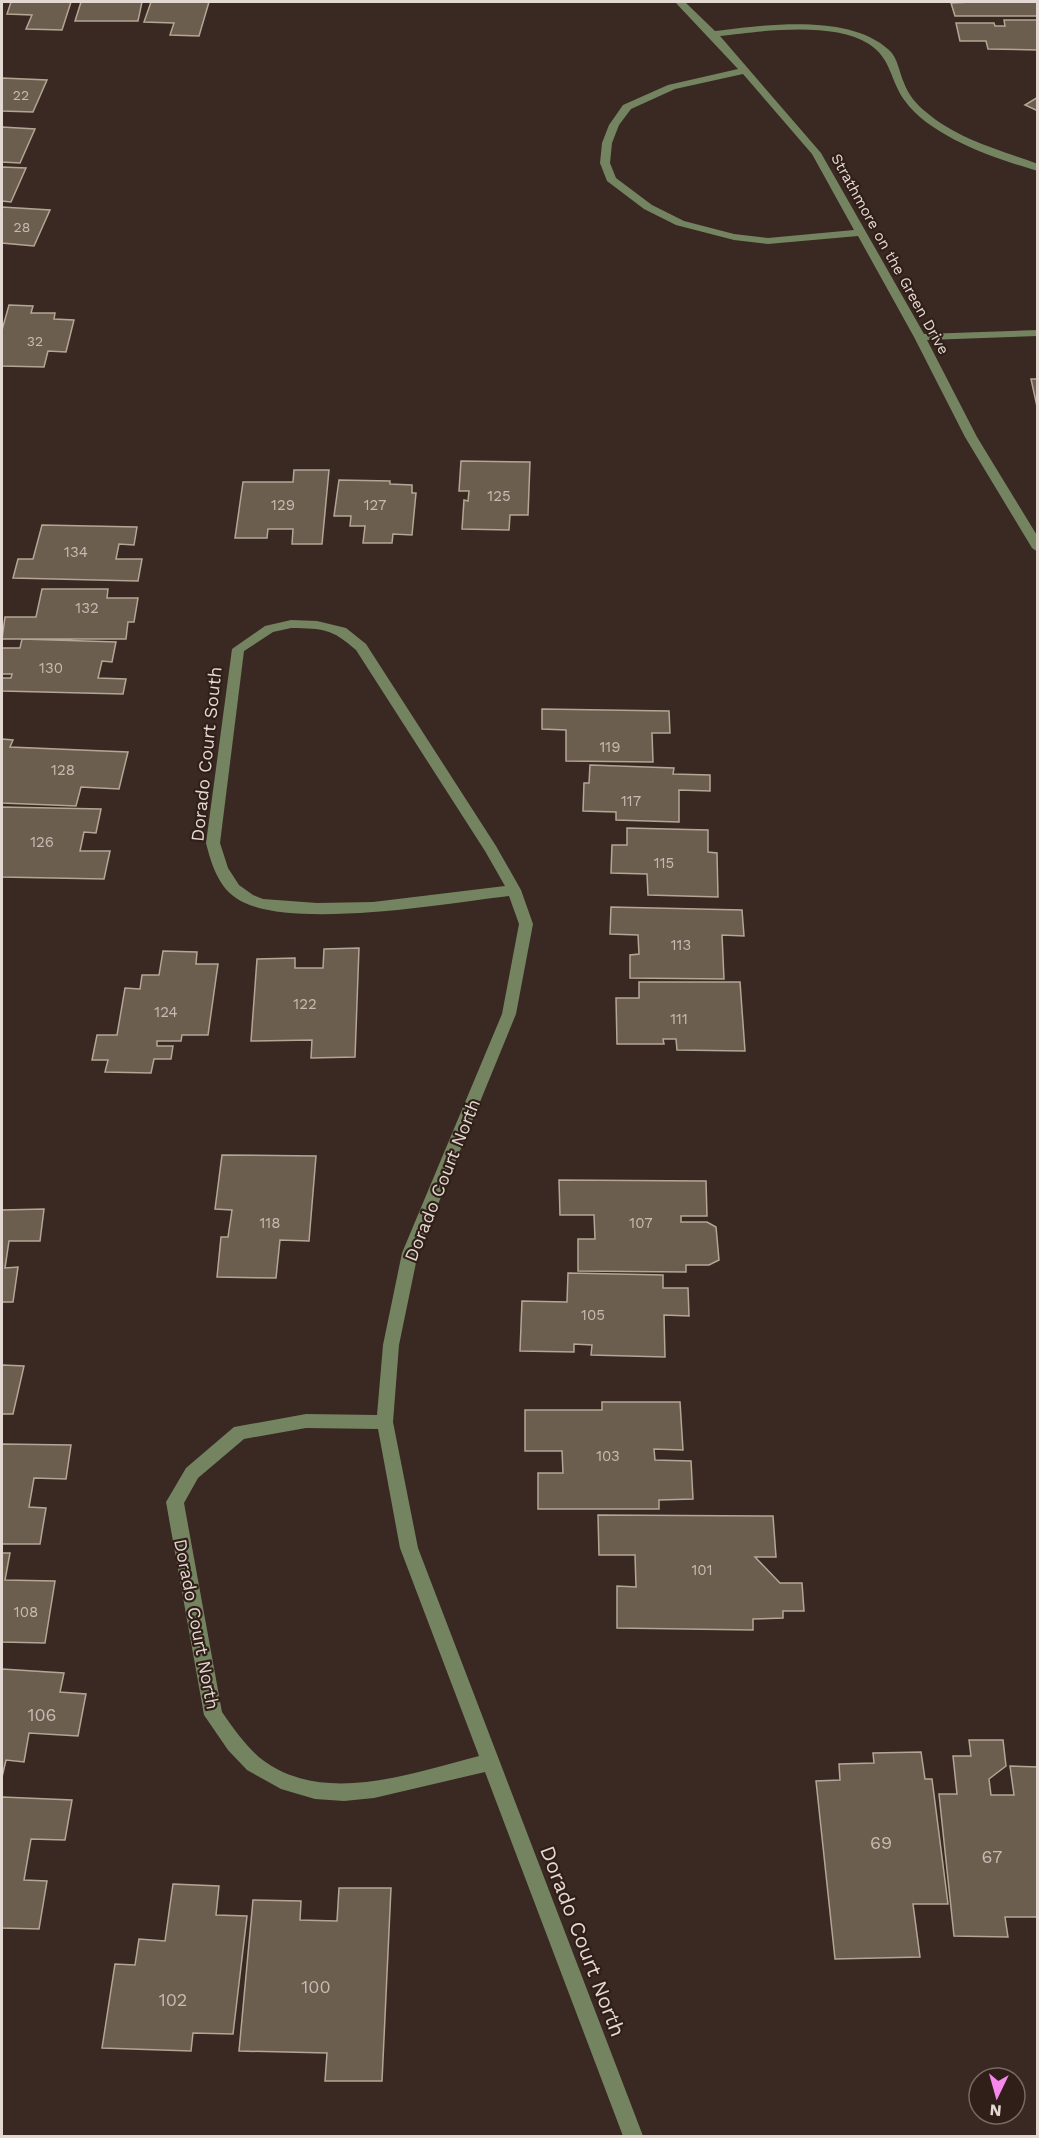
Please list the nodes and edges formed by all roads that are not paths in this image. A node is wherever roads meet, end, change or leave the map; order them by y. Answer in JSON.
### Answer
{"nodes":[{"id":1,"x":680,"y":2,"type":"edge"},
{"id":2,"x":713,"y":34,"type":"junction"},
{"id":3,"x":744,"y":70,"type":"junction"},
{"id":4,"x":1038,"y":168,"type":"edge"},
{"id":5,"x":861,"y":233,"type":"junction"},
{"id":6,"x":1038,"y":333,"type":"edge"},
{"id":7,"x":920,"y":337,"type":"junction"},
{"id":8,"x":1038,"y":548,"type":"edge"},
{"id":9,"x":514,"y":890,"type":"junction"},
{"id":10,"x":509,"y":1014,"type":"joint"},
{"id":11,"x":385,"y":1422,"type":"junction"},
{"id":12,"x":491,"y":1762,"type":"junction"},
{"id":13,"x":633,"y":2136,"type":"edge"}],
"edges":[{"from":1,"to":2,"type":"street","name":"Strathmore on the Green Drive"},
{"from":2,"to":3,"type":"street","name":"Strathmore on the Green Drive"},
{"from":2,"to":4,"type":"street"},
{"from":3,"to":5,"type":"street","name":"Strathmore on the Green Drive"},
{"from":3,"to":5,"type":"street"},
{"from":5,"to":7,"type":"street","name":"Strathmore on the Green Drive"},
{"from":6,"to":7,"type":"street"},
{"from":7,"to":8,"type":"street","name":"Strathmore on the Green Drive"},
{"from":9,"to":9,"type":"street","name":"Dorado Court South"},
{"from":9,"to":10,"type":"street","name":"Dorado Court South"},
{"from":10,"to":11,"type":"street","name":"Dorado Court North"},
{"from":11,"to":12,"type":"street","name":"Dorado Court North"},
{"from":11,"to":12,"type":"street","name":"Dorado Court North"},
{"from":12,"to":13,"type":"street","name":"Dorado Court North"}]}
